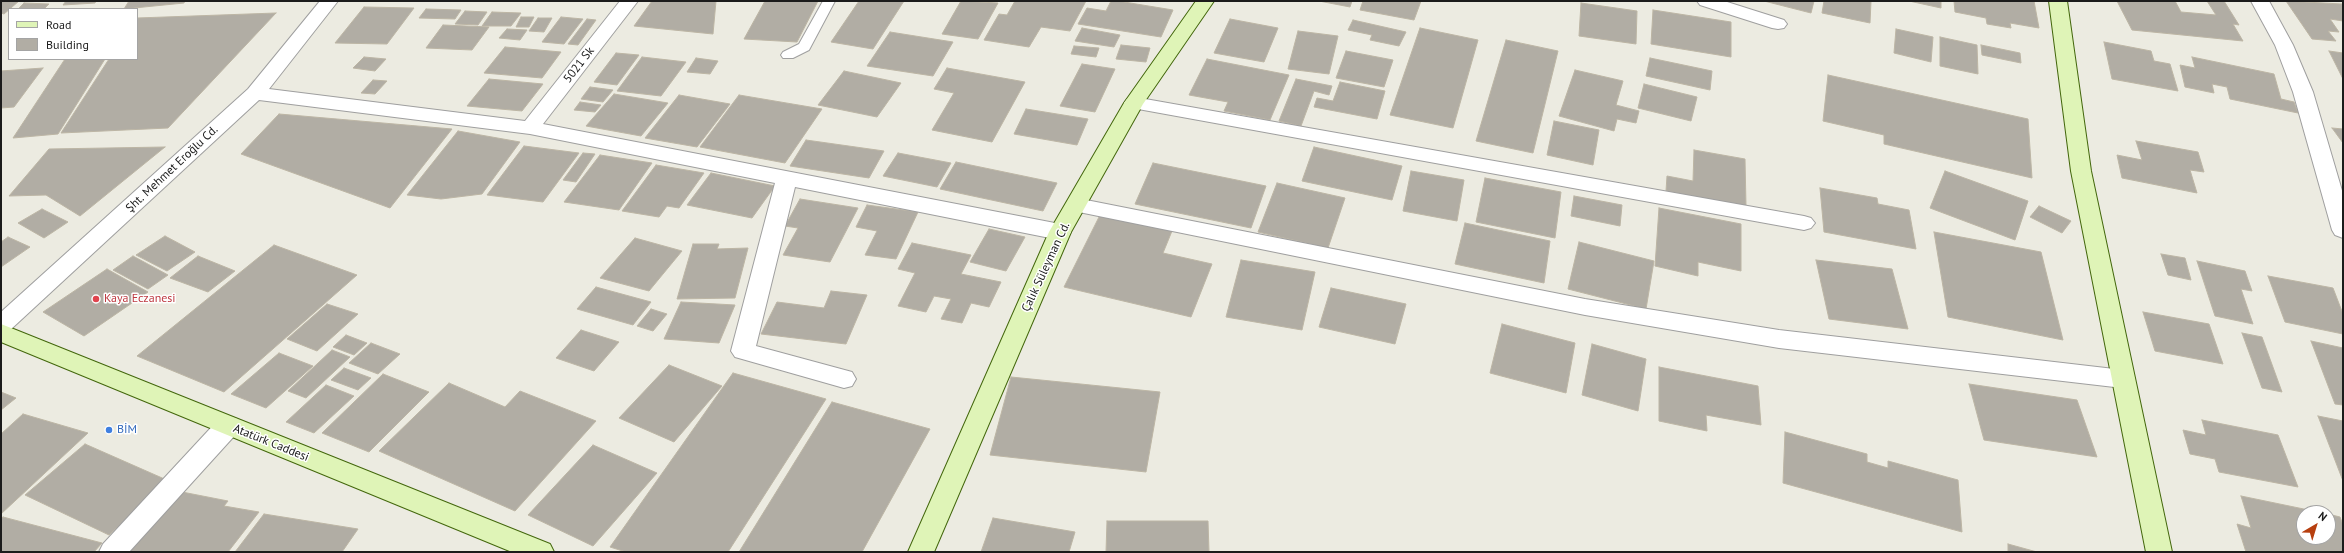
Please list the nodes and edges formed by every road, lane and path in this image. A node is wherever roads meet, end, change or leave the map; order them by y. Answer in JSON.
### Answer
{"nodes":[{"id":1,"x":329,"y":1,"type":"edge"},
{"id":2,"x":629,"y":1,"type":"edge"},
{"id":3,"x":829,"y":1,"type":"edge"},
{"id":4,"x":1205,"y":1,"type":"edge"},
{"id":5,"x":1706,"y":1,"type":"edge"},
{"id":6,"x":2058,"y":1,"type":"edge"},
{"id":7,"x":2260,"y":1,"type":"edge"},
{"id":8,"x":1778,"y":24,"type":"dead end"},
{"id":9,"x":788,"y":55,"type":"dead end"},
{"id":10,"x":255,"y":93,"type":"junction"},
{"id":11,"x":1134,"y":104,"type":"junction"},
{"id":12,"x":530,"y":128,"type":"junction"},
{"id":13,"x":787,"y":178,"type":"junction"},
{"id":14,"x":1076,"y":205,"type":"junction"},
{"id":15,"x":1804,"y":223,"type":"dead end"},
{"id":16,"x":2343,"y":230,"type":"edge"},
{"id":17,"x":1060,"y":232,"type":"junction"},
{"id":18,"x":1,"y":325,"type":"edge"},
{"id":19,"x":1,"y":333,"type":"edge"},
{"id":20,"x":844,"y":379,"type":"dead end"},
{"id":21,"x":2123,"y":379,"type":"junction"},
{"id":22,"x":228,"y":426,"type":"junction"},
{"id":23,"x":112,"y":552,"type":"edge"},
{"id":24,"x":541,"y":552,"type":"edge"},
{"id":25,"x":921,"y":552,"type":"edge"},
{"id":26,"x":2159,"y":552,"type":"edge"}],
"edges":[{"from":1,"to":10,"type":"street","name":"Şht. Mehmet Eroğlu Cd."},
{"from":2,"to":12,"type":"street","name":"5021 Sk"},
{"from":3,"to":9,"type":"lane"},
{"from":4,"to":11,"type":"street","name":"Çalık Süleyman Cd."},
{"from":5,"to":8,"type":"street"},
{"from":6,"to":21,"type":"street"},
{"from":7,"to":16,"type":"street"},
{"from":10,"to":12,"type":"street"},
{"from":10,"to":18,"type":"street","name":"Şht. Mehmet Eroğlu Cd."},
{"from":11,"to":14,"type":"street","name":"Çalık Süleyman Cd."},
{"from":11,"to":15,"type":"street"},
{"from":12,"to":13,"type":"street"},
{"from":13,"to":17,"type":"street"},
{"from":13,"to":20,"type":"street"},
{"from":14,"to":17,"type":"street","name":"Çalık Süleyman Cd."},
{"from":14,"to":21,"type":"street"},
{"from":17,"to":25,"type":"street","name":"Çalık Süleyman Cd."},
{"from":19,"to":22,"type":"street","name":"Atatürk Caddesi"},
{"from":21,"to":26,"type":"street"},
{"from":22,"to":23,"type":"street"},
{"from":22,"to":24,"type":"street","name":"Atatürk Caddesi"}]}
